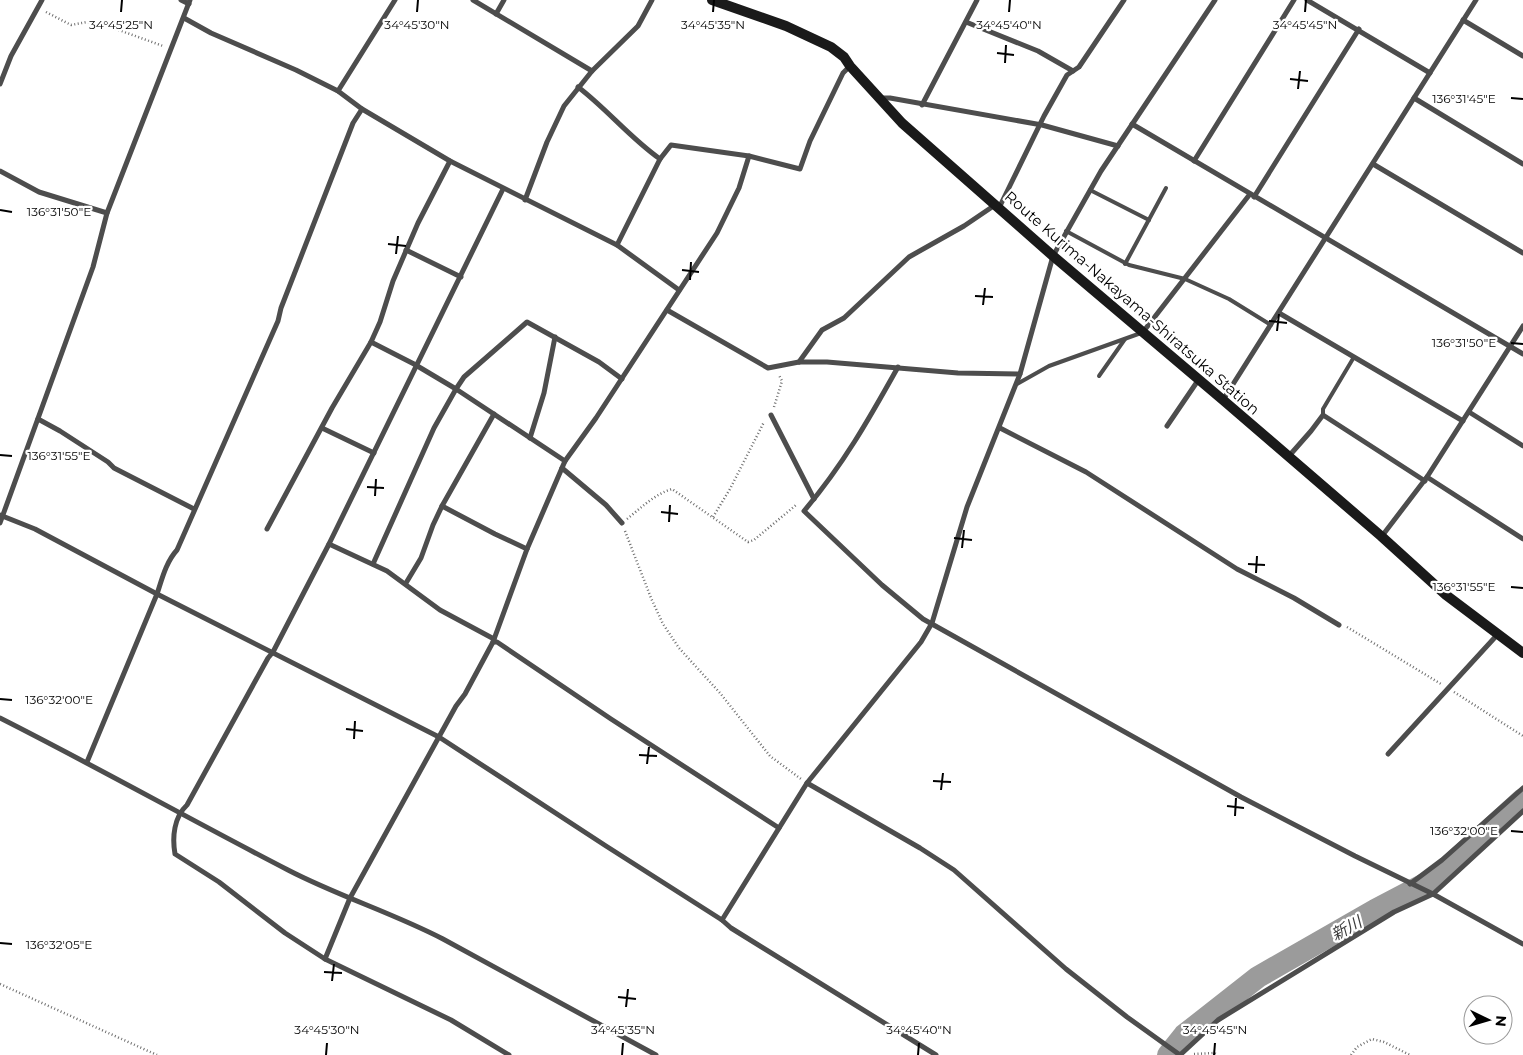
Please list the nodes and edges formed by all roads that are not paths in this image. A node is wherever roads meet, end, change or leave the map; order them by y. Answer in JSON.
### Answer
{"nodes":[{"id":1,"x":42,"y":0,"type":"edge"},
{"id":2,"x":181,"y":0,"type":"edge"},
{"id":3,"x":395,"y":0,"type":"edge"},
{"id":4,"x":473,"y":0,"type":"edge"},
{"id":5,"x":504,"y":0,"type":"edge"},
{"id":6,"x":652,"y":0,"type":"edge"},
{"id":7,"x":712,"y":0,"type":"edge"},
{"id":8,"x":977,"y":0,"type":"edge"},
{"id":9,"x":1124,"y":0,"type":"edge"},
{"id":10,"x":1215,"y":0,"type":"edge"},
{"id":11,"x":1294,"y":0,"type":"edge"},
{"id":12,"x":1307,"y":0,"type":"edge"},
{"id":13,"x":1476,"y":0,"type":"edge"},
{"id":14,"x":190,"y":2,"type":"edge"},
{"id":15,"x":496,"y":14,"type":"junction"},
{"id":16,"x":184,"y":18,"type":"junction"},
{"id":17,"x":1463,"y":20,"type":"junction"},
{"id":18,"x":966,"y":22,"type":"junction"},
{"id":19,"x":1359,"y":29,"type":"junction"},
{"id":20,"x":1523,"y":56,"type":"edge"},
{"id":21,"x":850,"y":66,"type":"junction"},
{"id":22,"x":592,"y":71,"type":"junction"},
{"id":23,"x":1073,"y":71,"type":"junction"},
{"id":24,"x":1430,"y":73,"type":"junction"},
{"id":25,"x":0,"y":84,"type":"edge"},
{"id":26,"x":578,"y":87,"type":"junction"},
{"id":27,"x":338,"y":91,"type":"junction"},
{"id":28,"x":880,"y":98,"type":"junction"},
{"id":29,"x":1414,"y":98,"type":"junction"},
{"id":30,"x":922,"y":105,"type":"junction"},
{"id":31,"x":362,"y":109,"type":"junction"},
{"id":32,"x":1132,"y":124,"type":"junction"},
{"id":33,"x":1042,"y":125,"type":"junction"},
{"id":34,"x":1118,"y":146,"type":"junction"},
{"id":35,"x":749,"y":156,"type":"junction"},
{"id":36,"x":660,"y":159,"type":"junction"},
{"id":37,"x":1194,"y":161,"type":"junction"},
{"id":38,"x":450,"y":162,"type":"junction"},
{"id":39,"x":1373,"y":164,"type":"junction"},
{"id":40,"x":1523,"y":164,"type":"edge"},
{"id":41,"x":0,"y":171,"type":"edge"},
{"id":42,"x":1166,"y":188,"type":"dead end"},
{"id":43,"x":503,"y":190,"type":"junction"},
{"id":44,"x":1090,"y":190,"type":"junction"},
{"id":45,"x":1252,"y":195,"type":"junction"},
{"id":46,"x":525,"y":200,"type":"junction"},
{"id":47,"x":997,"y":207,"type":"junction"},
{"id":48,"x":107,"y":213,"type":"junction"},
{"id":49,"x":1149,"y":220,"type":"junction"},
{"id":50,"x":1066,"y":231,"type":"junction"},
{"id":51,"x":1326,"y":237,"type":"junction"},
{"id":52,"x":617,"y":245,"type":"junction"},
{"id":53,"x":406,"y":250,"type":"junction"},
{"id":54,"x":1523,"y":253,"type":"edge"},
{"id":55,"x":1053,"y":256,"type":"junction"},
{"id":56,"x":1125,"y":264,"type":"junction"},
{"id":57,"x":461,"y":277,"type":"junction"},
{"id":58,"x":1185,"y":279,"type":"junction"},
{"id":59,"x":678,"y":290,"type":"junction"},
{"id":60,"x":667,"y":310,"type":"junction"},
{"id":61,"x":1278,"y":313,"type":"junction"},
{"id":62,"x":1271,"y":324,"type":"junction"},
{"id":63,"x":1523,"y":326,"type":"edge"},
{"id":64,"x":1143,"y":332,"type":"junction"},
{"id":65,"x":555,"y":337,"type":"junction"},
{"id":66,"x":1125,"y":338,"type":"junction"},
{"id":67,"x":371,"y":342,"type":"junction"},
{"id":68,"x":1511,"y":347,"type":"junction"},
{"id":69,"x":1523,"y":354,"type":"edge"},
{"id":70,"x":1354,"y":357,"type":"junction"},
{"id":71,"x":799,"y":362,"type":"junction"},
{"id":72,"x":416,"y":366,"type":"junction"},
{"id":73,"x":898,"y":367,"type":"junction"},
{"id":74,"x":1020,"y":374,"type":"junction"},
{"id":75,"x":1099,"y":376,"type":"dead end"},
{"id":76,"x":622,"y":379,"type":"junction"},
{"id":77,"x":1199,"y":379,"type":"junction"},
{"id":78,"x":1017,"y":384,"type":"junction"},
{"id":79,"x":456,"y":389,"type":"junction"},
{"id":80,"x":1223,"y":400,"type":"junction"},
{"id":81,"x":1469,"y":412,"type":"junction"},
{"id":82,"x":494,"y":414,"type":"junction"},
{"id":83,"x":1323,"y":414,"type":"junction"},
{"id":84,"x":771,"y":415,"type":"road end"},
{"id":85,"x":38,"y":418,"type":"junction"},
{"id":86,"x":1463,"y":421,"type":"junction"},
{"id":87,"x":1166,"y":426,"type":"dead end"},
{"id":88,"x":322,"y":428,"type":"junction"},
{"id":89,"x":1000,"y":428,"type":"junction"},
{"id":90,"x":530,"y":438,"type":"junction"},
{"id":91,"x":1523,"y":446,"type":"edge"},
{"id":92,"x":374,"y":453,"type":"junction"},
{"id":93,"x":1289,"y":456,"type":"junction"},
{"id":94,"x":565,"y":462,"type":"junction"},
{"id":95,"x":562,"y":468,"type":"junction"},
{"id":96,"x":1426,"y":479,"type":"junction"},
{"id":97,"x":814,"y":500,"type":"junction"},
{"id":98,"x":442,"y":506,"type":"junction"},
{"id":99,"x":194,"y":509,"type":"junction"},
{"id":100,"x":1,"y":516,"type":"edge"},
{"id":101,"x":0,"y":523,"type":"edge"},
{"id":102,"x":622,"y":523,"type":"road end"},
{"id":103,"x":267,"y":529,"type":"dead end"},
{"id":104,"x":1382,"y":536,"type":"junction"},
{"id":105,"x":1523,"y":538,"type":"edge"},
{"id":106,"x":329,"y":544,"type":"junction"},
{"id":107,"x":527,"y":549,"type":"junction"},
{"id":108,"x":373,"y":564,"type":"junction"},
{"id":109,"x":406,"y":583,"type":"junction"},
{"id":110,"x":157,"y":594,"type":"junction"},
{"id":111,"x":932,"y":623,"type":"junction"},
{"id":112,"x":1339,"y":625,"type":"road end"},
{"id":113,"x":1498,"y":634,"type":"junction"},
{"id":114,"x":494,"y":640,"type":"junction"},
{"id":115,"x":273,"y":652,"type":"junction"},
{"id":116,"x":1523,"y":654,"type":"edge"},
{"id":117,"x":0,"y":718,"type":"edge"},
{"id":118,"x":439,"y":737,"type":"junction"},
{"id":119,"x":1388,"y":754,"type":"dead end"},
{"id":120,"x":87,"y":762,"type":"junction"},
{"id":121,"x":807,"y":783,"type":"junction"},
{"id":122,"x":1523,"y":788,"type":"edge"},
{"id":123,"x":1523,"y":811,"type":"edge"},
{"id":124,"x":179,"y":812,"type":"junction"},
{"id":125,"x":779,"y":828,"type":"junction"},
{"id":126,"x":1410,"y":884,"type":"junction"},
{"id":127,"x":1432,"y":894,"type":"junction"},
{"id":128,"x":350,"y":898,"type":"junction"},
{"id":129,"x":722,"y":920,"type":"junction"},
{"id":130,"x":1523,"y":944,"type":"edge"},
{"id":131,"x":325,"y":959,"type":"junction"},
{"id":132,"x":509,"y":1055,"type":"edge"},
{"id":133,"x":656,"y":1055,"type":"edge"},
{"id":134,"x":936,"y":1055,"type":"edge"},
{"id":135,"x":1179,"y":1055,"type":"edge"}],
"edges":[{"from":1,"to":25,"type":"street"},
{"from":2,"to":14,"type":"street"},
{"from":3,"to":27,"type":"street"},
{"from":4,"to":15,"type":"street"},
{"from":5,"to":15,"type":"street"},
{"from":6,"to":22,"type":"street"},
{"from":7,"to":21,"type":"main road","name":"Route Kurima-Nakayama-Shiratsuka Station"},
{"from":8,"to":18,"type":"street"},
{"from":9,"to":23,"type":"street"},
{"from":10,"to":32,"type":"street"},
{"from":11,"to":37,"type":"street"},
{"from":12,"to":19,"type":"street"},
{"from":13,"to":17,"type":"street"},
{"from":14,"to":16,"type":"street"},
{"from":15,"to":22,"type":"street"},
{"from":16,"to":27,"type":"street"},
{"from":16,"to":48,"type":"street"},
{"from":17,"to":20,"type":"street"},
{"from":17,"to":24,"type":"street"},
{"from":18,"to":23,"type":"street"},
{"from":18,"to":30,"type":"street"},
{"from":19,"to":24,"type":"street"},
{"from":19,"to":45,"type":"street"},
{"from":21,"to":28,"type":"main road","name":"Route Kurima-Nakayama-Shiratsuka Station"},
{"from":21,"to":35,"type":"street"},
{"from":22,"to":26,"type":"street"},
{"from":23,"to":33,"type":"street"},
{"from":24,"to":29,"type":"street"},
{"from":26,"to":36,"type":"street"},
{"from":26,"to":46,"type":"street"},
{"from":27,"to":31,"type":"street"},
{"from":28,"to":30,"type":"street"},
{"from":28,"to":47,"type":"main road","name":"Route Kurima-Nakayama-Shiratsuka Station"},
{"from":29,"to":39,"type":"street"},
{"from":29,"to":40,"type":"street"},
{"from":30,"to":33,"type":"street"},
{"from":31,"to":38,"type":"street"},
{"from":31,"to":99,"type":"street"},
{"from":32,"to":34,"type":"street"},
{"from":32,"to":37,"type":"street"},
{"from":33,"to":34,"type":"street"},
{"from":33,"to":47,"type":"street"},
{"from":34,"to":44,"type":"street"},
{"from":35,"to":36,"type":"street"},
{"from":35,"to":59,"type":"street"},
{"from":36,"to":52,"type":"street"},
{"from":37,"to":45,"type":"street"},
{"from":38,"to":43,"type":"street"},
{"from":38,"to":53,"type":"street"},
{"from":39,"to":51,"type":"street"},
{"from":39,"to":54,"type":"street"},
{"from":41,"to":48,"type":"street"},
{"from":42,"to":49,"type":"lane"},
{"from":43,"to":46,"type":"street"},
{"from":43,"to":57,"type":"street"},
{"from":44,"to":49,"type":"lane"},
{"from":44,"to":50,"type":"street"},
{"from":45,"to":51,"type":"street"},
{"from":45,"to":58,"type":"street"},
{"from":46,"to":52,"type":"street"},
{"from":47,"to":55,"type":"main road","name":"Route Kurima-Nakayama-Shiratsuka Station"},
{"from":47,"to":71,"type":"street"},
{"from":48,"to":85,"type":"street"},
{"from":49,"to":56,"type":"lane"},
{"from":50,"to":55,"type":"street"},
{"from":50,"to":56,"type":"lane"},
{"from":51,"to":61,"type":"street"},
{"from":51,"to":68,"type":"street"},
{"from":52,"to":59,"type":"street"},
{"from":53,"to":57,"type":"street"},
{"from":53,"to":67,"type":"street"},
{"from":55,"to":64,"type":"main road","name":"Route Kurima-Nakayama-Shiratsuka Station"},
{"from":55,"to":74,"type":"street"},
{"from":56,"to":58,"type":"lane"},
{"from":57,"to":72,"type":"street"},
{"from":58,"to":62,"type":"lane"},
{"from":58,"to":64,"type":"street"},
{"from":59,"to":60,"type":"street"},
{"from":60,"to":71,"type":"street"},
{"from":60,"to":76,"type":"street"},
{"from":61,"to":62,"type":"street"},
{"from":61,"to":70,"type":"street"},
{"from":62,"to":80,"type":"street"},
{"from":63,"to":68,"type":"street"},
{"from":64,"to":66,"type":"lane"},
{"from":64,"to":77,"type":"main road","name":"Route Kurima-Nakayama-Shiratsuka Station"},
{"from":65,"to":76,"type":"street"},
{"from":65,"to":79,"type":"street"},
{"from":65,"to":90,"type":"street"},
{"from":66,"to":75,"type":"lane"},
{"from":66,"to":78,"type":"lane"},
{"from":67,"to":72,"type":"street"},
{"from":67,"to":88,"type":"street"},
{"from":68,"to":69,"type":"street"},
{"from":68,"to":81,"type":"street"},
{"from":70,"to":83,"type":"lane"},
{"from":70,"to":86,"type":"street"},
{"from":71,"to":73,"type":"street"},
{"from":72,"to":79,"type":"street"},
{"from":72,"to":92,"type":"street"},
{"from":73,"to":74,"type":"street"},
{"from":73,"to":97,"type":"street"},
{"from":74,"to":78,"type":"street"},
{"from":76,"to":94,"type":"street"},
{"from":77,"to":80,"type":"main road","name":"Route Kurima-Nakayama-Shiratsuka Station"},
{"from":77,"to":87,"type":"street"},
{"from":78,"to":89,"type":"street"},
{"from":79,"to":82,"type":"street"},
{"from":79,"to":108,"type":"street"},
{"from":80,"to":93,"type":"main road","name":"Route Kurima-Nakayama-Shiratsuka Station"},
{"from":81,"to":86,"type":"street"},
{"from":81,"to":91,"type":"street"},
{"from":82,"to":90,"type":"street"},
{"from":82,"to":98,"type":"street"},
{"from":83,"to":93,"type":"street"},
{"from":83,"to":96,"type":"street"},
{"from":84,"to":97,"type":"street"},
{"from":85,"to":99,"type":"street"},
{"from":85,"to":100,"type":"street"},
{"from":86,"to":96,"type":"street"},
{"from":88,"to":92,"type":"street"},
{"from":88,"to":103,"type":"street"},
{"from":89,"to":111,"type":"street"},
{"from":89,"to":112,"type":"street"},
{"from":90,"to":94,"type":"street"},
{"from":92,"to":106,"type":"street"},
{"from":93,"to":104,"type":"main road","name":"Route Kurima-Nakayama-Shiratsuka Station"},
{"from":94,"to":95,"type":"street"},
{"from":95,"to":102,"type":"street"},
{"from":95,"to":107,"type":"street"},
{"from":96,"to":104,"type":"street"},
{"from":96,"to":105,"type":"street"},
{"from":97,"to":111,"type":"street"},
{"from":98,"to":107,"type":"street"},
{"from":98,"to":109,"type":"street"},
{"from":99,"to":110,"type":"street"},
{"from":100,"to":101,"type":"street"},
{"from":100,"to":110,"type":"street"},
{"from":104,"to":113,"type":"main road","name":"Route Kurima-Nakayama-Shiratsuka Station"},
{"from":106,"to":108,"type":"street"},
{"from":106,"to":115,"type":"street"},
{"from":107,"to":114,"type":"street"},
{"from":108,"to":109,"type":"street"},
{"from":109,"to":114,"type":"street"},
{"from":110,"to":115,"type":"street"},
{"from":110,"to":120,"type":"street"},
{"from":111,"to":121,"type":"street"},
{"from":111,"to":126,"type":"street"},
{"from":113,"to":116,"type":"main road","name":"Route Kurima-Nakayama-Shiratsuka Station"},
{"from":113,"to":119,"type":"street"},
{"from":114,"to":118,"type":"street"},
{"from":114,"to":125,"type":"street"},
{"from":115,"to":118,"type":"street"},
{"from":115,"to":124,"type":"street"},
{"from":117,"to":120,"type":"street"},
{"from":118,"to":128,"type":"street"},
{"from":118,"to":129,"type":"street"},
{"from":120,"to":124,"type":"street"},
{"from":121,"to":125,"type":"street"},
{"from":121,"to":135,"type":"street"},
{"from":122,"to":126,"type":"street"},
{"from":123,"to":127,"type":"street"},
{"from":124,"to":128,"type":"street"},
{"from":124,"to":131,"type":"street"},
{"from":125,"to":129,"type":"street"},
{"from":126,"to":127,"type":"street"},
{"from":127,"to":130,"type":"street"},
{"from":127,"to":135,"type":"street"},
{"from":128,"to":131,"type":"street"},
{"from":128,"to":133,"type":"street"},
{"from":129,"to":134,"type":"street"},
{"from":131,"to":132,"type":"street"}]}
